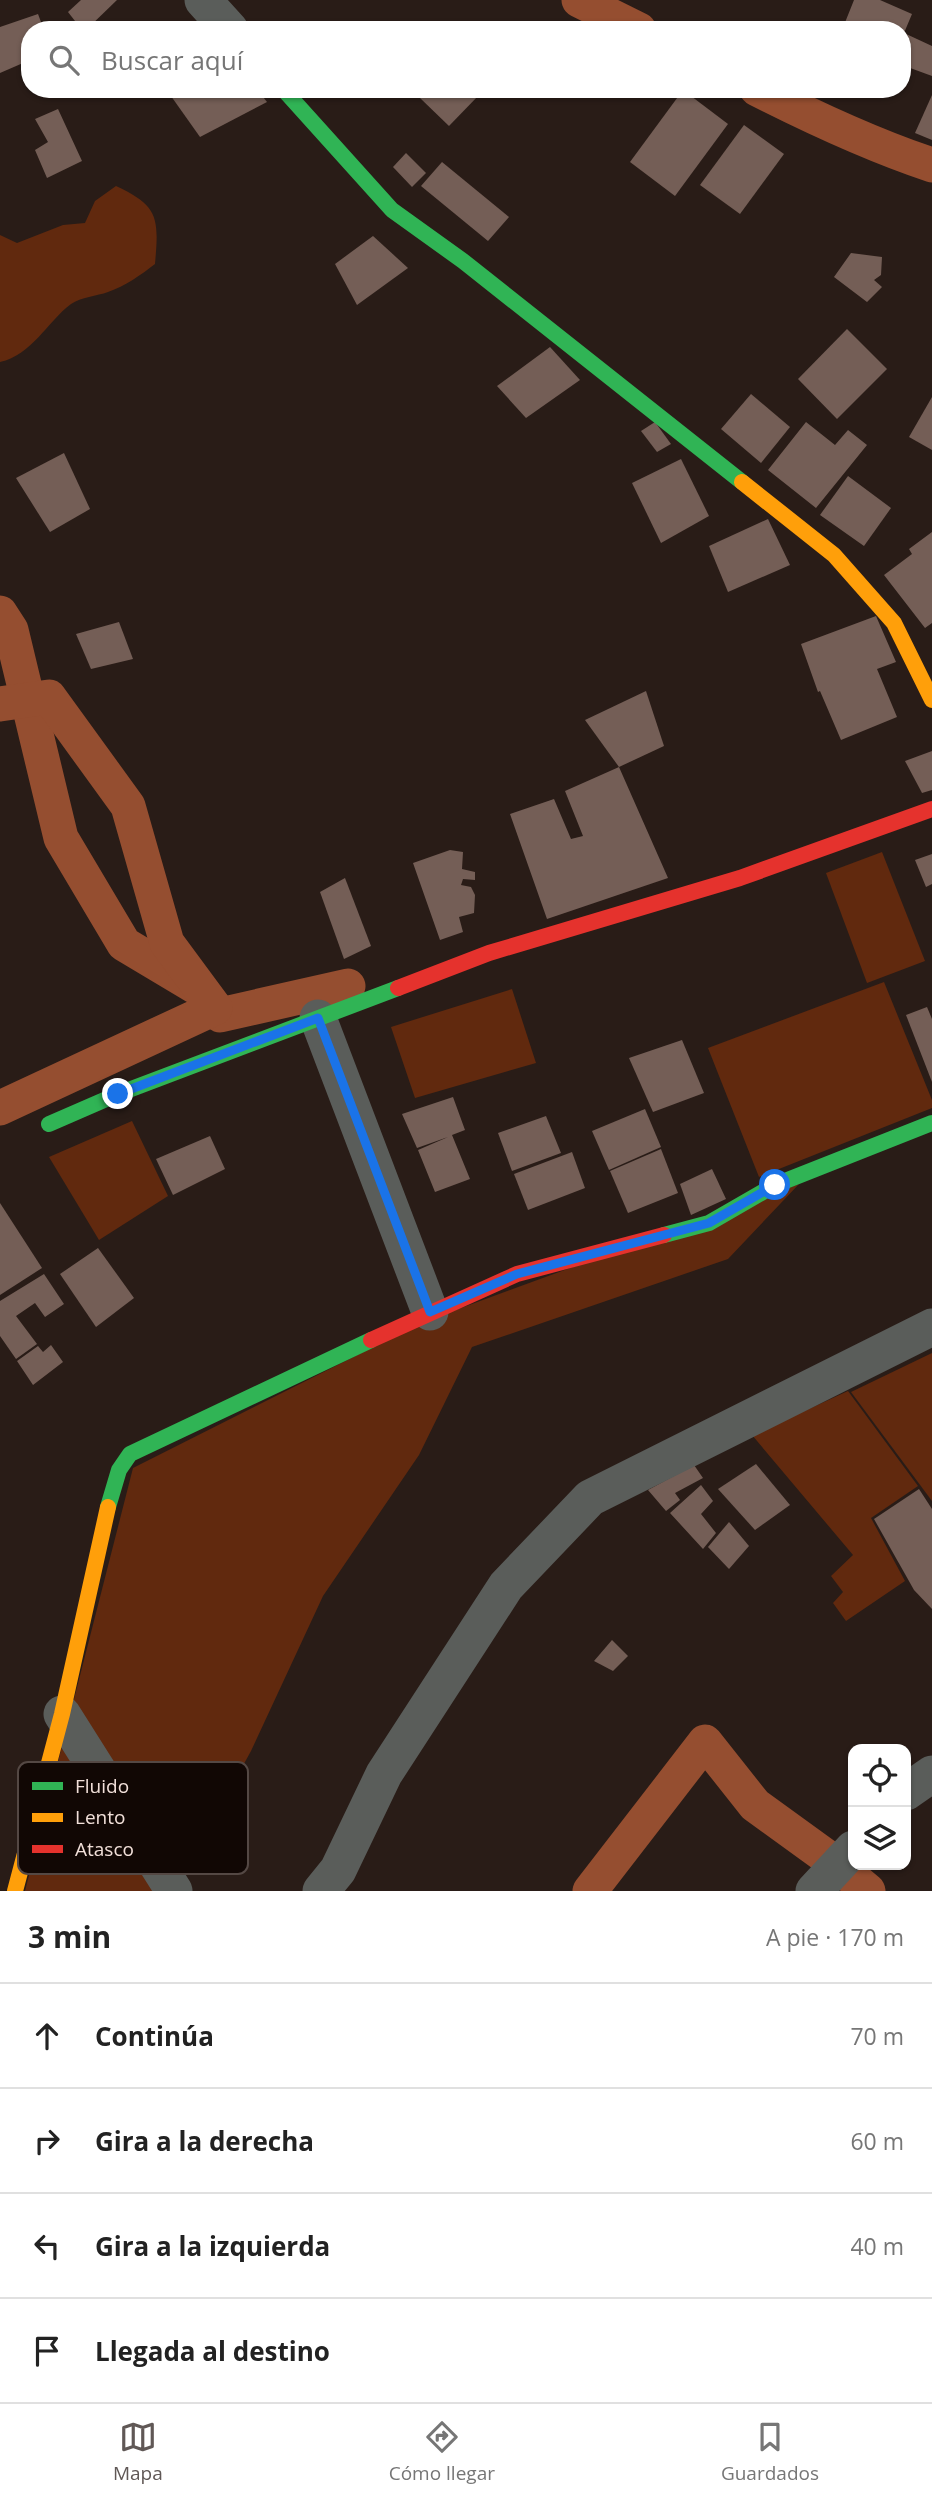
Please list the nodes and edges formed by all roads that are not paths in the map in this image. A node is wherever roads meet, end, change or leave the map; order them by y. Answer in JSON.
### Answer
{"nodes":[{"id":1,"x":203,"y":0,"type":"edge"},
{"id":2,"x":222,"y":21,"type":"edge"},
{"id":3,"x":291,"y":98,"type":"edge"},
{"id":4,"x":932,"y":700,"type":"edge"},
{"id":5,"x":932,"y":810,"type":"edge"},
{"id":6,"x":318,"y":1018,"type":"junction"},
{"id":7,"x":932,"y":1123,"type":"edge"},
{"id":8,"x":49,"y":1124,"type":"dead end"},
{"id":9,"x":430,"y":1312,"type":"junction"},
{"id":10,"x":932,"y":1327,"type":"edge"},
{"id":11,"x":62,"y":1714,"type":"junction"},
{"id":12,"x":49,"y":1762,"type":"edge"},
{"id":13,"x":92,"y":1762,"type":"edge"},
{"id":14,"x":932,"y":1774,"type":"edge"},
{"id":15,"x":911,"y":1789,"type":"edge"},
{"id":16,"x":848,"y":1854,"type":"edge"},
{"id":17,"x":20,"y":1874,"type":"edge"},
{"id":18,"x":163,"y":1874,"type":"edge"},
{"id":19,"x":15,"y":1891,"type":"edge"},
{"id":20,"x":174,"y":1891,"type":"edge"},
{"id":21,"x":321,"y":1891,"type":"edge"},
{"id":22,"x":814,"y":1891,"type":"edge"}],
"edges":[{"from":1,"to":2,"type":"street"},
{"from":3,"to":4,"type":"street"},
{"from":5,"to":6,"type":"street"},
{"from":6,"to":8,"type":"street"},
{"from":6,"to":9,"type":"street"},
{"from":7,"to":9,"type":"street"},
{"from":9,"to":11,"type":"street"},
{"from":10,"to":21,"type":"street"},
{"from":11,"to":12,"type":"street"},
{"from":11,"to":13,"type":"street"},
{"from":14,"to":15,"type":"street"},
{"from":16,"to":22,"type":"street"},
{"from":17,"to":19,"type":"street"},
{"from":18,"to":20,"type":"street"}]}
